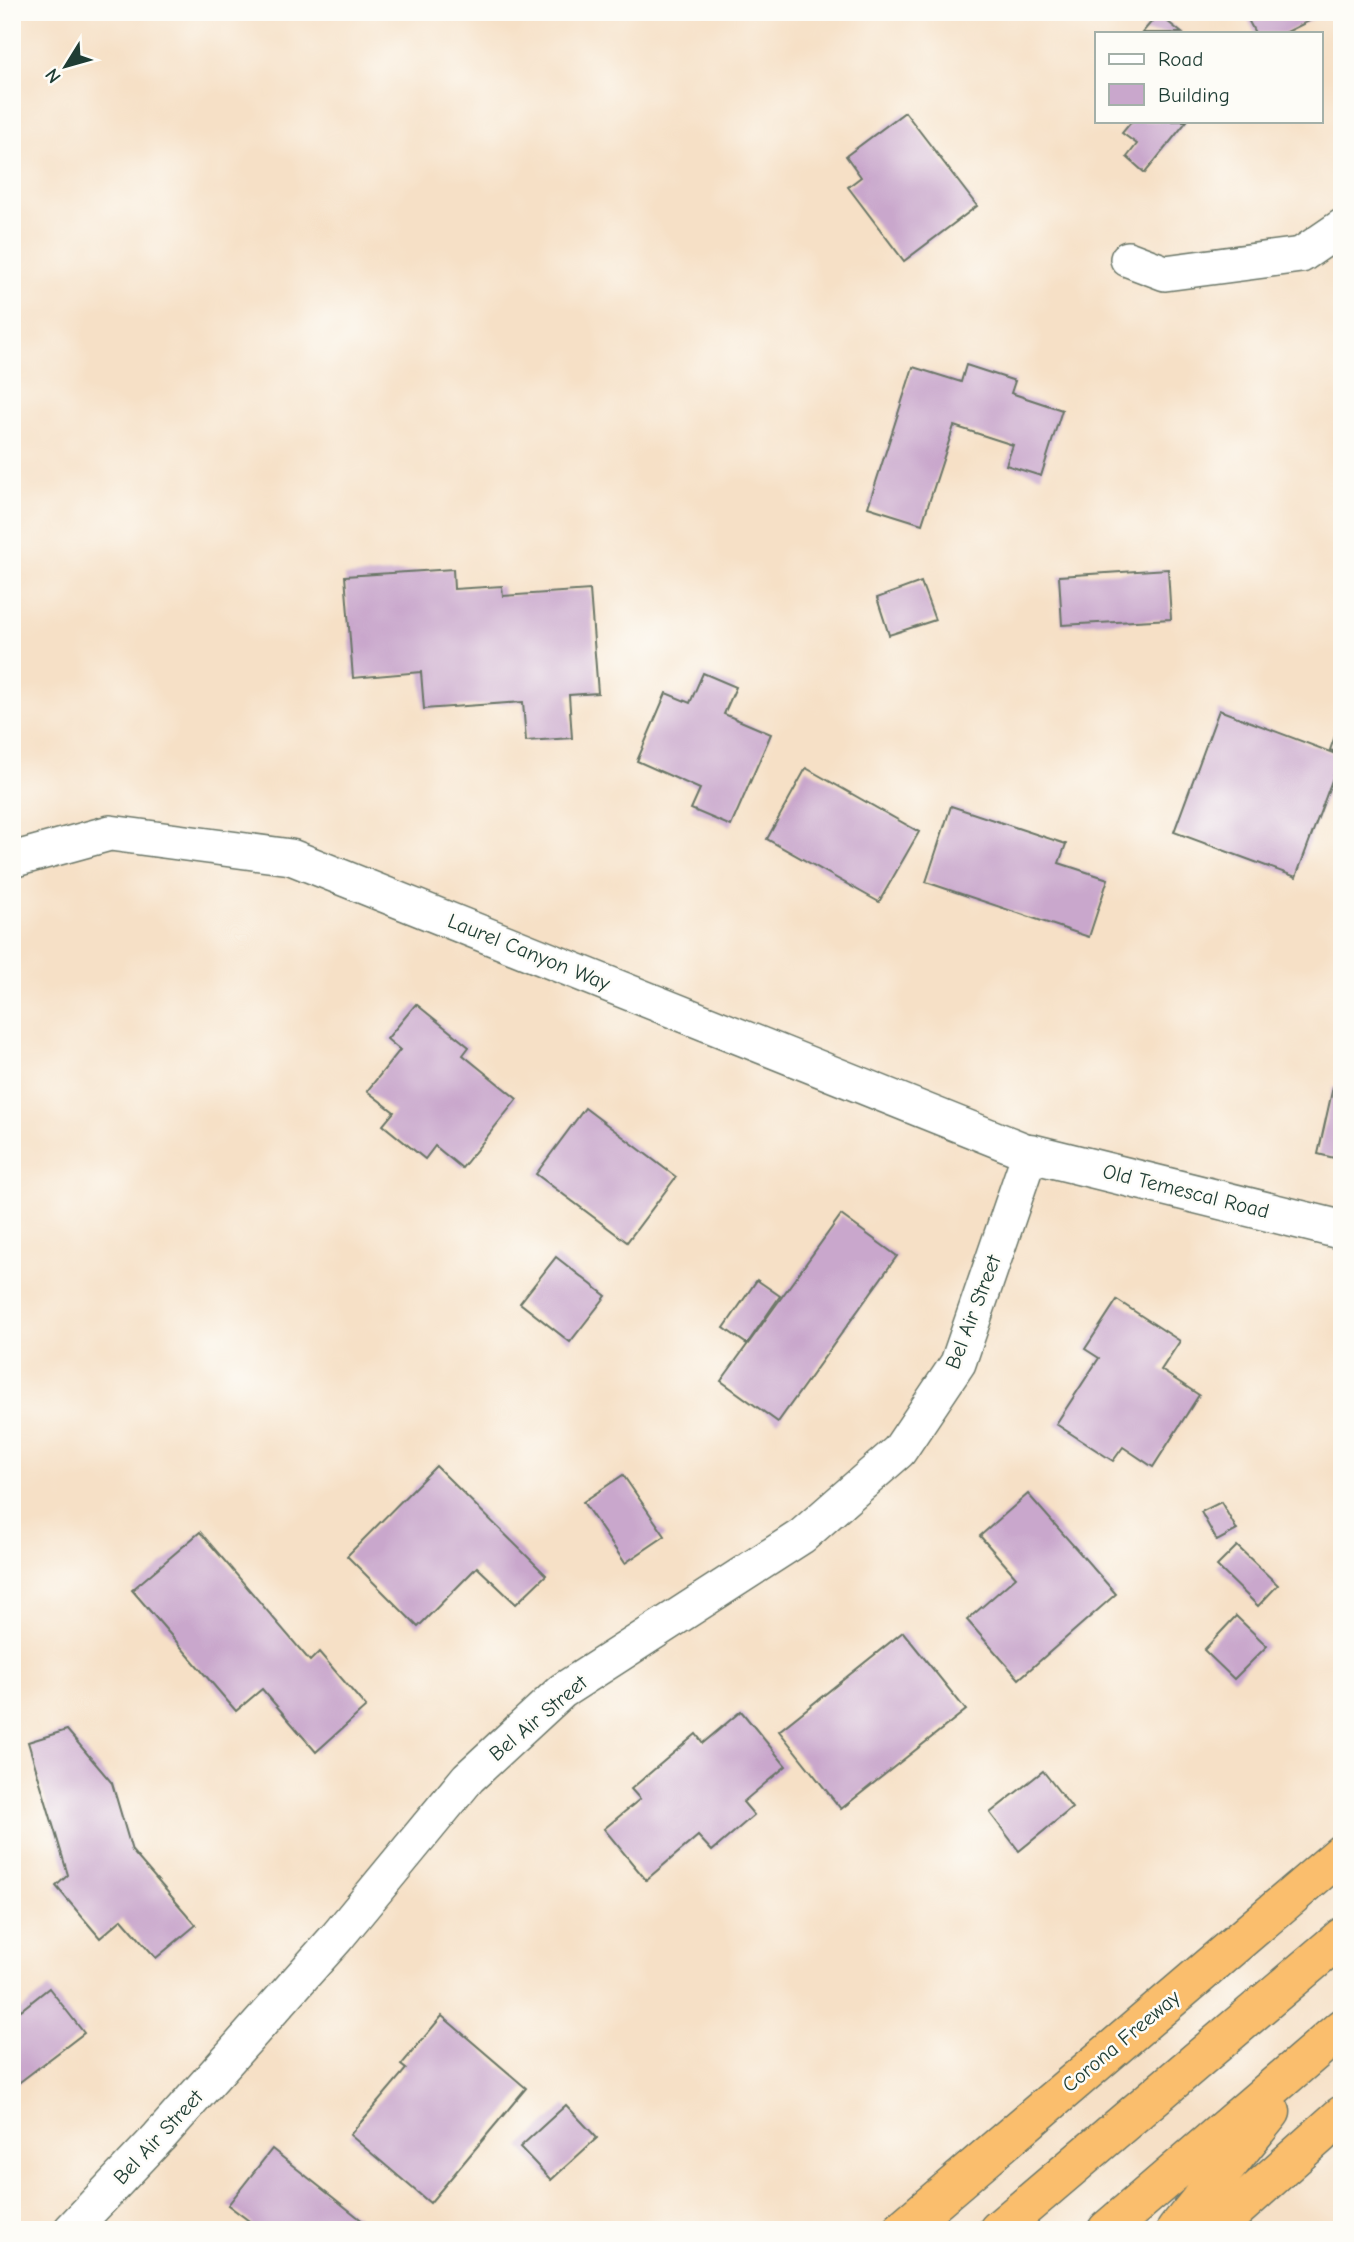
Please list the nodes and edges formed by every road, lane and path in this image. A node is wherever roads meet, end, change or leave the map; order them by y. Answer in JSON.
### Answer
{"nodes":[{"id":1,"x":1342,"y":227,"type":"edge"},
{"id":2,"x":1128,"y":259,"type":"dead end"},
{"id":3,"x":12,"y":860,"type":"edge"},
{"id":4,"x":1030,"y":1153,"type":"junction"},
{"id":5,"x":1342,"y":1230,"type":"edge"},
{"id":6,"x":1342,"y":1853,"type":"edge"},
{"id":7,"x":1342,"y":1937,"type":"edge"},
{"id":8,"x":1338,"y":2031,"type":"edge"},
{"id":9,"x":1342,"y":2115,"type":"edge"},
{"id":10,"x":71,"y":2230,"type":"edge"},
{"id":11,"x":901,"y":2230,"type":"edge"},
{"id":12,"x":998,"y":2230,"type":"edge"},
{"id":13,"x":1107,"y":2230,"type":"edge"},
{"id":14,"x":1175,"y":2230,"type":"edge"},
{"id":15,"x":1213,"y":2230,"type":"edge"}],
"edges":[{"from":1,"to":2,"type":"street"},
{"from":3,"to":4,"type":"street","name":"Laurel Canyon Way"},
{"from":4,"to":5,"type":"street","name":"Old Temescal Road"},
{"from":4,"to":10,"type":"street","name":"Bel Air Street"},
{"from":6,"to":11,"type":"highway","name":"Corona Freeway"},
{"from":7,"to":12,"type":"highway"},
{"from":8,"to":13,"type":"highway"},
{"from":8,"to":14,"type":"highway"},
{"from":9,"to":15,"type":"highway"}]}
